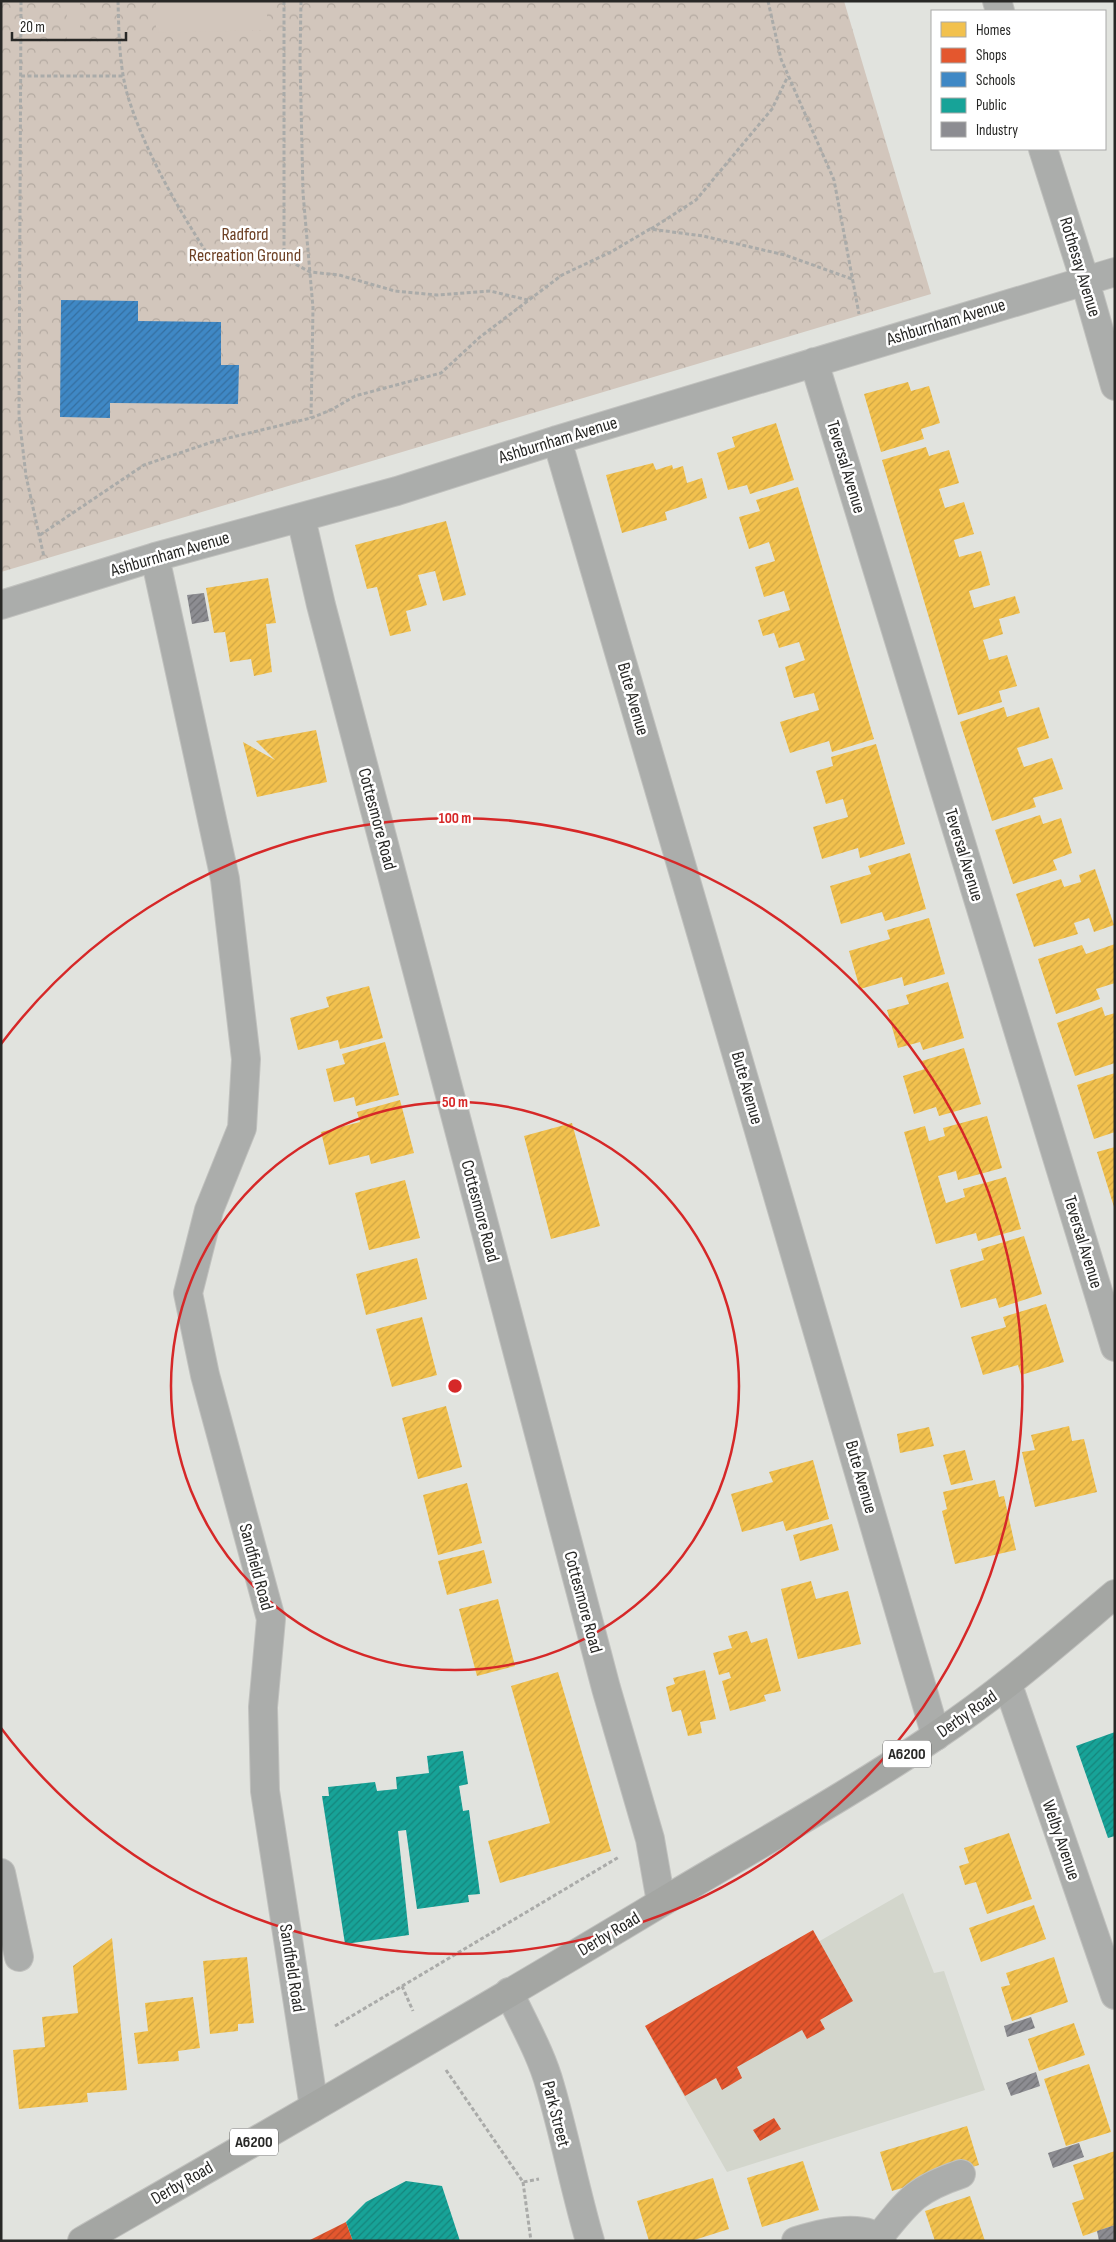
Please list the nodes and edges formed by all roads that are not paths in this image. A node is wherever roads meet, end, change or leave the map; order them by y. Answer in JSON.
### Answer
{"nodes":[{"id":1,"x":1043,"y":150,"type":"edge"},
{"id":2,"x":1115,"y":272,"type":"edge"},
{"id":3,"x":1085,"y":281,"type":"junction"},
{"id":4,"x":814,"y":362,"type":"junction"},
{"id":5,"x":1115,"y":386,"type":"edge"},
{"id":6,"x":557,"y":440,"type":"junction"},
{"id":7,"x":301,"y":518,"type":"junction"},
{"id":8,"x":155,"y":557,"type":"junction"},
{"id":9,"x":1,"y":605,"type":"edge"},
{"id":10,"x":1115,"y":1347,"type":"edge"},
{"id":11,"x":1115,"y":1594,"type":"edge"},
{"id":12,"x":1008,"y":1685,"type":"junction"},
{"id":13,"x":936,"y":1736,"type":"junction"},
{"id":14,"x":1,"y":1874,"type":"edge"},
{"id":15,"x":661,"y":1902,"type":"junction"},
{"id":16,"x":19,"y":1958,"type":"dead end"},
{"id":17,"x":509,"y":1992,"type":"junction"},
{"id":18,"x":1115,"y":1995,"type":"edge"},
{"id":19,"x":314,"y":2107,"type":"junction"},
{"id":20,"x":962,"y":2174,"type":"dead end"},
{"id":21,"x":881,"y":2239,"type":"edge"},
{"id":22,"x":82,"y":2241,"type":"edge"},
{"id":23,"x":590,"y":2241,"type":"edge"},
{"id":24,"x":796,"y":2241,"type":"edge"}],
"edges":[{"from":1,"to":3,"type":"street","name":"Rothesay Avenue"},
{"from":2,"to":3,"type":"street","name":"Ashburnham Avenue"},
{"from":3,"to":4,"type":"street","name":"Ashburnham Avenue"},
{"from":3,"to":5,"type":"street","name":"Rothesay Avenue"},
{"from":4,"to":6,"type":"street","name":"Ashburnham Avenue"},
{"from":4,"to":10,"type":"street","name":"Teversal Avenue"},
{"from":6,"to":7,"type":"street","name":"Ashburnham Avenue"},
{"from":6,"to":13,"type":"street","name":"Bute Avenue"},
{"from":7,"to":8,"type":"street","name":"Ashburnham Avenue"},
{"from":7,"to":15,"type":"street","name":"Cottesmore Road"},
{"from":8,"to":9,"type":"street","name":"Ashburnham Avenue"},
{"from":8,"to":19,"type":"street","name":"Sandfield Road"},
{"from":11,"to":12,"type":"main road","name":"Derby Road","number":"A6200"},
{"from":12,"to":13,"type":"main road","name":"Derby Road","number":"A6200"},
{"from":12,"to":18,"type":"street","name":"Welby Avenue"},
{"from":13,"to":15,"type":"main road","name":"Derby Road","number":"A6200"},
{"from":14,"to":16,"type":"street"},
{"from":15,"to":17,"type":"main road","name":"Derby Road","number":"A6200"},
{"from":17,"to":19,"type":"main road","name":"Derby Road","number":"A6200"},
{"from":17,"to":23,"type":"street","name":"Park Street"},
{"from":19,"to":22,"type":"main road","name":"Derby Road","number":"A6200"},
{"from":20,"to":21,"type":"street"},
{"from":21,"to":24,"type":"street"}]}
